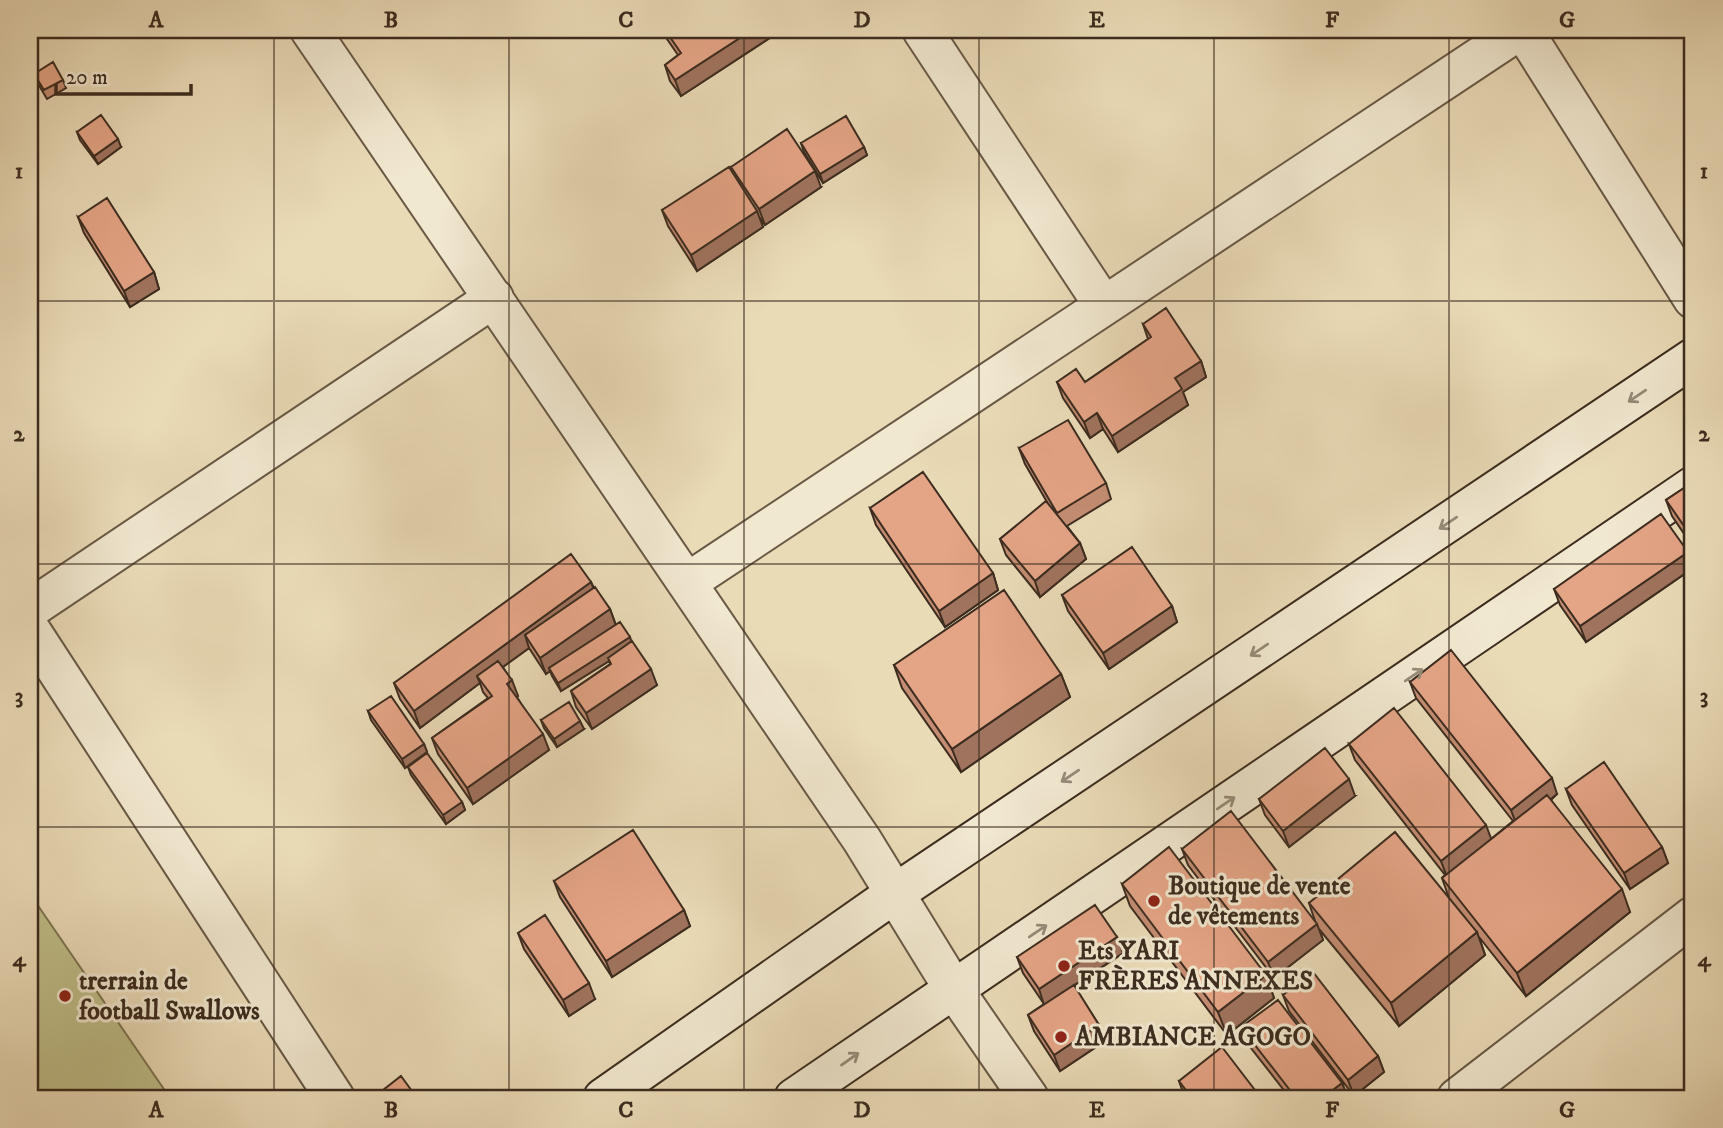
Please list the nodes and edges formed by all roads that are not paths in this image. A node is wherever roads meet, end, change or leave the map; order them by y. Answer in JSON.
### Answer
{"nodes":[{"id":1,"x":310,"y":30,"type":"edge"},
{"id":2,"x":922,"y":30,"type":"edge"},
{"id":3,"x":1522,"y":30,"type":"edge"},
{"id":4,"x":494,"y":298,"type":"junction"},
{"id":5,"x":1693,"y":299,"type":"edge"},
{"id":6,"x":1104,"y":306,"type":"junction"},
{"id":7,"x":1693,"y":358,"type":"edge"},
{"id":8,"x":1693,"y":486,"type":"edge"},
{"id":9,"x":688,"y":582,"type":"junction"},
{"id":10,"x":30,"y":609,"type":"edge"},
{"id":11,"x":30,"y":629,"type":"edge"},
{"id":12,"x":894,"y":894,"type":"junction"},
{"id":13,"x":1693,"y":916,"type":"edge"},
{"id":14,"x":953,"y":988,"type":"junction"},
{"id":15,"x":335,"y":1098,"type":"edge"},
{"id":16,"x":603,"y":1098,"type":"edge"},
{"id":17,"x":794,"y":1098,"type":"edge"},
{"id":18,"x":1029,"y":1098,"type":"edge"},
{"id":19,"x":1457,"y":1098,"type":"edge"}],
"edges":[{"from":1,"to":4,"type":"street"},
{"from":2,"to":6,"type":"street"},
{"from":3,"to":5,"type":"street"},
{"from":3,"to":6,"type":"street"},
{"from":4,"to":9,"type":"street"},
{"from":4,"to":10,"type":"street"},
{"from":6,"to":9,"type":"street"},
{"from":7,"to":12,"type":"street","one_way":true},
{"from":14,"to":8,"type":"street","one_way":true},
{"from":9,"to":12,"type":"street"},
{"from":11,"to":15,"type":"street"},
{"from":12,"to":14,"type":"street"},
{"from":12,"to":16,"type":"street"},
{"from":13,"to":19,"type":"street"},
{"from":17,"to":14,"type":"street","one_way":true},
{"from":14,"to":18,"type":"street"}]}
